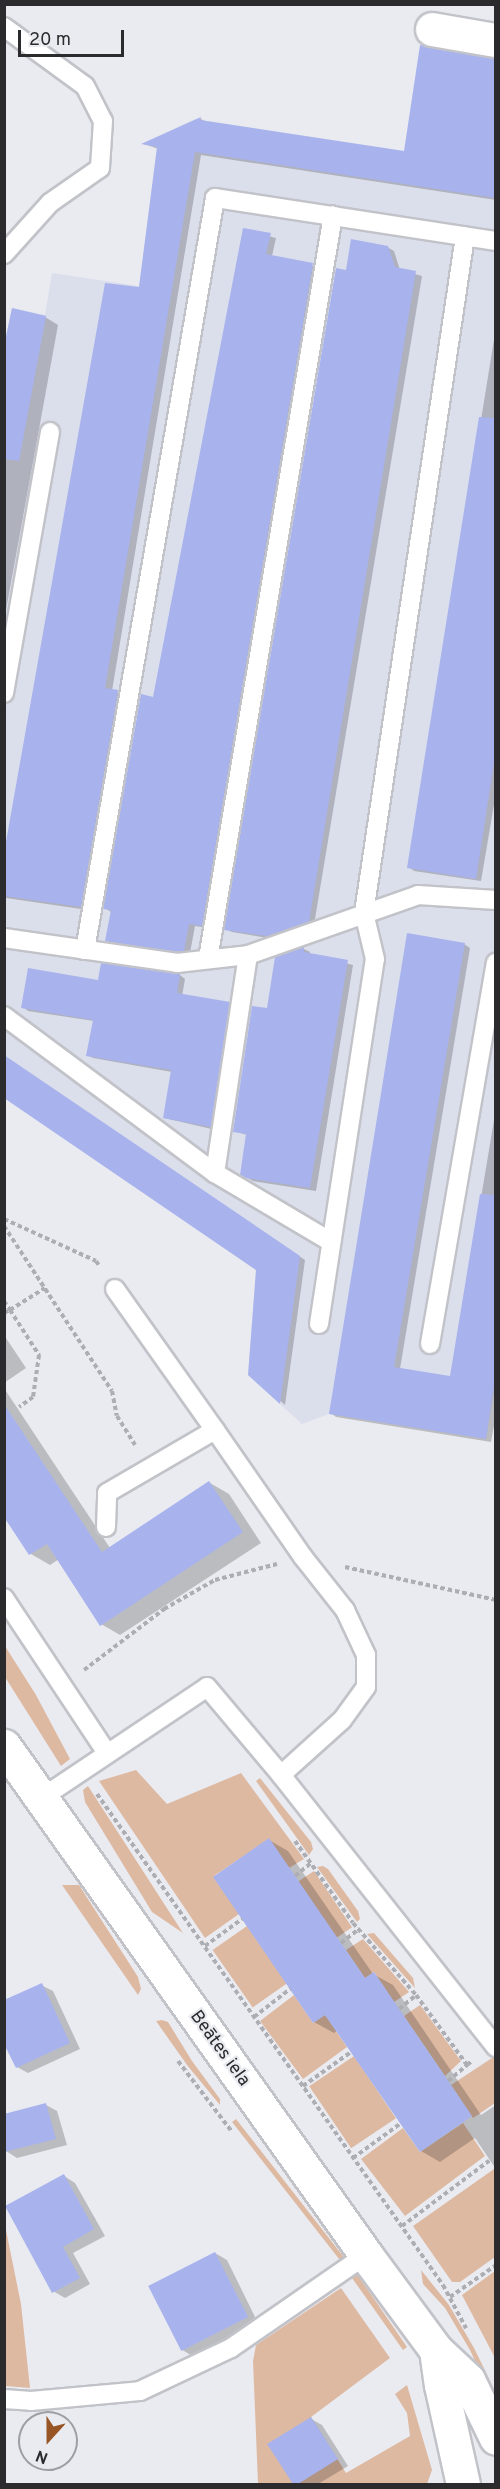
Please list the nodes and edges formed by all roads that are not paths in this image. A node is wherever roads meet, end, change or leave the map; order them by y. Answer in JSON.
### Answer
{"nodes":[{"id":1,"x":4,"y":27,"type":"edge"},
{"id":2,"x":432,"y":29,"type":"dead end"},
{"id":3,"x":495,"y":40,"type":"edge"},
{"id":4,"x":333,"y":215,"type":"junction"},
{"id":5,"x":465,"y":236,"type":"junction"},
{"id":6,"x":495,"y":241,"type":"edge"},
{"id":7,"x":4,"y":254,"type":"edge"},
{"id":8,"x":50,"y":432,"type":"dead end"},
{"id":9,"x":4,"y":693,"type":"edge"},
{"id":10,"x":495,"y":900,"type":"edge"},
{"id":11,"x":364,"y":913,"type":"junction"},
{"id":12,"x":4,"y":938,"type":"edge"},
{"id":13,"x":85,"y":950,"type":"junction"},
{"id":14,"x":248,"y":955,"type":"junction"},
{"id":15,"x":208,"y":959,"type":"junction"},
{"id":16,"x":495,"y":963,"type":"edge"},
{"id":17,"x":4,"y":1016,"type":"edge"},
{"id":18,"x":215,"y":1173,"type":"junction"},
{"id":19,"x":331,"y":1242,"type":"junction"},
{"id":20,"x":115,"y":1289,"type":"road end"},
{"id":21,"x":319,"y":1324,"type":"dead end"},
{"id":22,"x":430,"y":1344,"type":"dead end"},
{"id":23,"x":215,"y":1430,"type":"junction"},
{"id":24,"x":106,"y":1527,"type":"dead end"},
{"id":25,"x":4,"y":1598,"type":"edge"},
{"id":26,"x":4,"y":1746,"type":"edge"},
{"id":27,"x":107,"y":1753,"type":"junction"},
{"id":28,"x":281,"y":1775,"type":"junction"},
{"id":29,"x":40,"y":1799,"type":"junction"},
{"id":30,"x":495,"y":2047,"type":"edge"},
{"id":31,"x":366,"y":2255,"type":"junction"},
{"id":32,"x":436,"y":2350,"type":"junction"},
{"id":33,"x":4,"y":2399,"type":"edge"},
{"id":34,"x":495,"y":2438,"type":"edge"},
{"id":35,"x":463,"y":2484,"type":"edge"}],
"edges":[{"from":1,"to":7,"type":"lane"},
{"from":2,"to":3,"type":"street"},
{"from":4,"to":5,"type":"lane"},
{"from":4,"to":13,"type":"lane"},
{"from":4,"to":15,"type":"lane"},
{"from":5,"to":6,"type":"lane"},
{"from":5,"to":11,"type":"lane"},
{"from":8,"to":9,"type":"lane"},
{"from":10,"to":11,"type":"lane"},
{"from":11,"to":14,"type":"lane"},
{"from":11,"to":19,"type":"lane"},
{"from":12,"to":13,"type":"lane"},
{"from":13,"to":15,"type":"lane"},
{"from":14,"to":15,"type":"lane"},
{"from":14,"to":18,"type":"lane"},
{"from":16,"to":22,"type":"lane"},
{"from":17,"to":18,"type":"lane"},
{"from":18,"to":19,"type":"lane"},
{"from":19,"to":21,"type":"lane"},
{"from":20,"to":23,"type":"lane"},
{"from":23,"to":24,"type":"lane"},
{"from":23,"to":28,"type":"lane"},
{"from":25,"to":27,"type":"lane"},
{"from":26,"to":29,"type":"street","name":"Beātes iela"},
{"from":27,"to":28,"type":"lane"},
{"from":27,"to":29,"type":"lane"},
{"from":28,"to":30,"type":"lane"},
{"from":29,"to":31,"type":"street","name":"Beātes iela"},
{"from":31,"to":32,"type":"street","name":"Beātes iela"},
{"from":31,"to":33,"type":"lane"},
{"from":32,"to":34,"type":"street","name":"Beātes iela"},
{"from":32,"to":35,"type":"street","name":"Beātes iela"}]}
